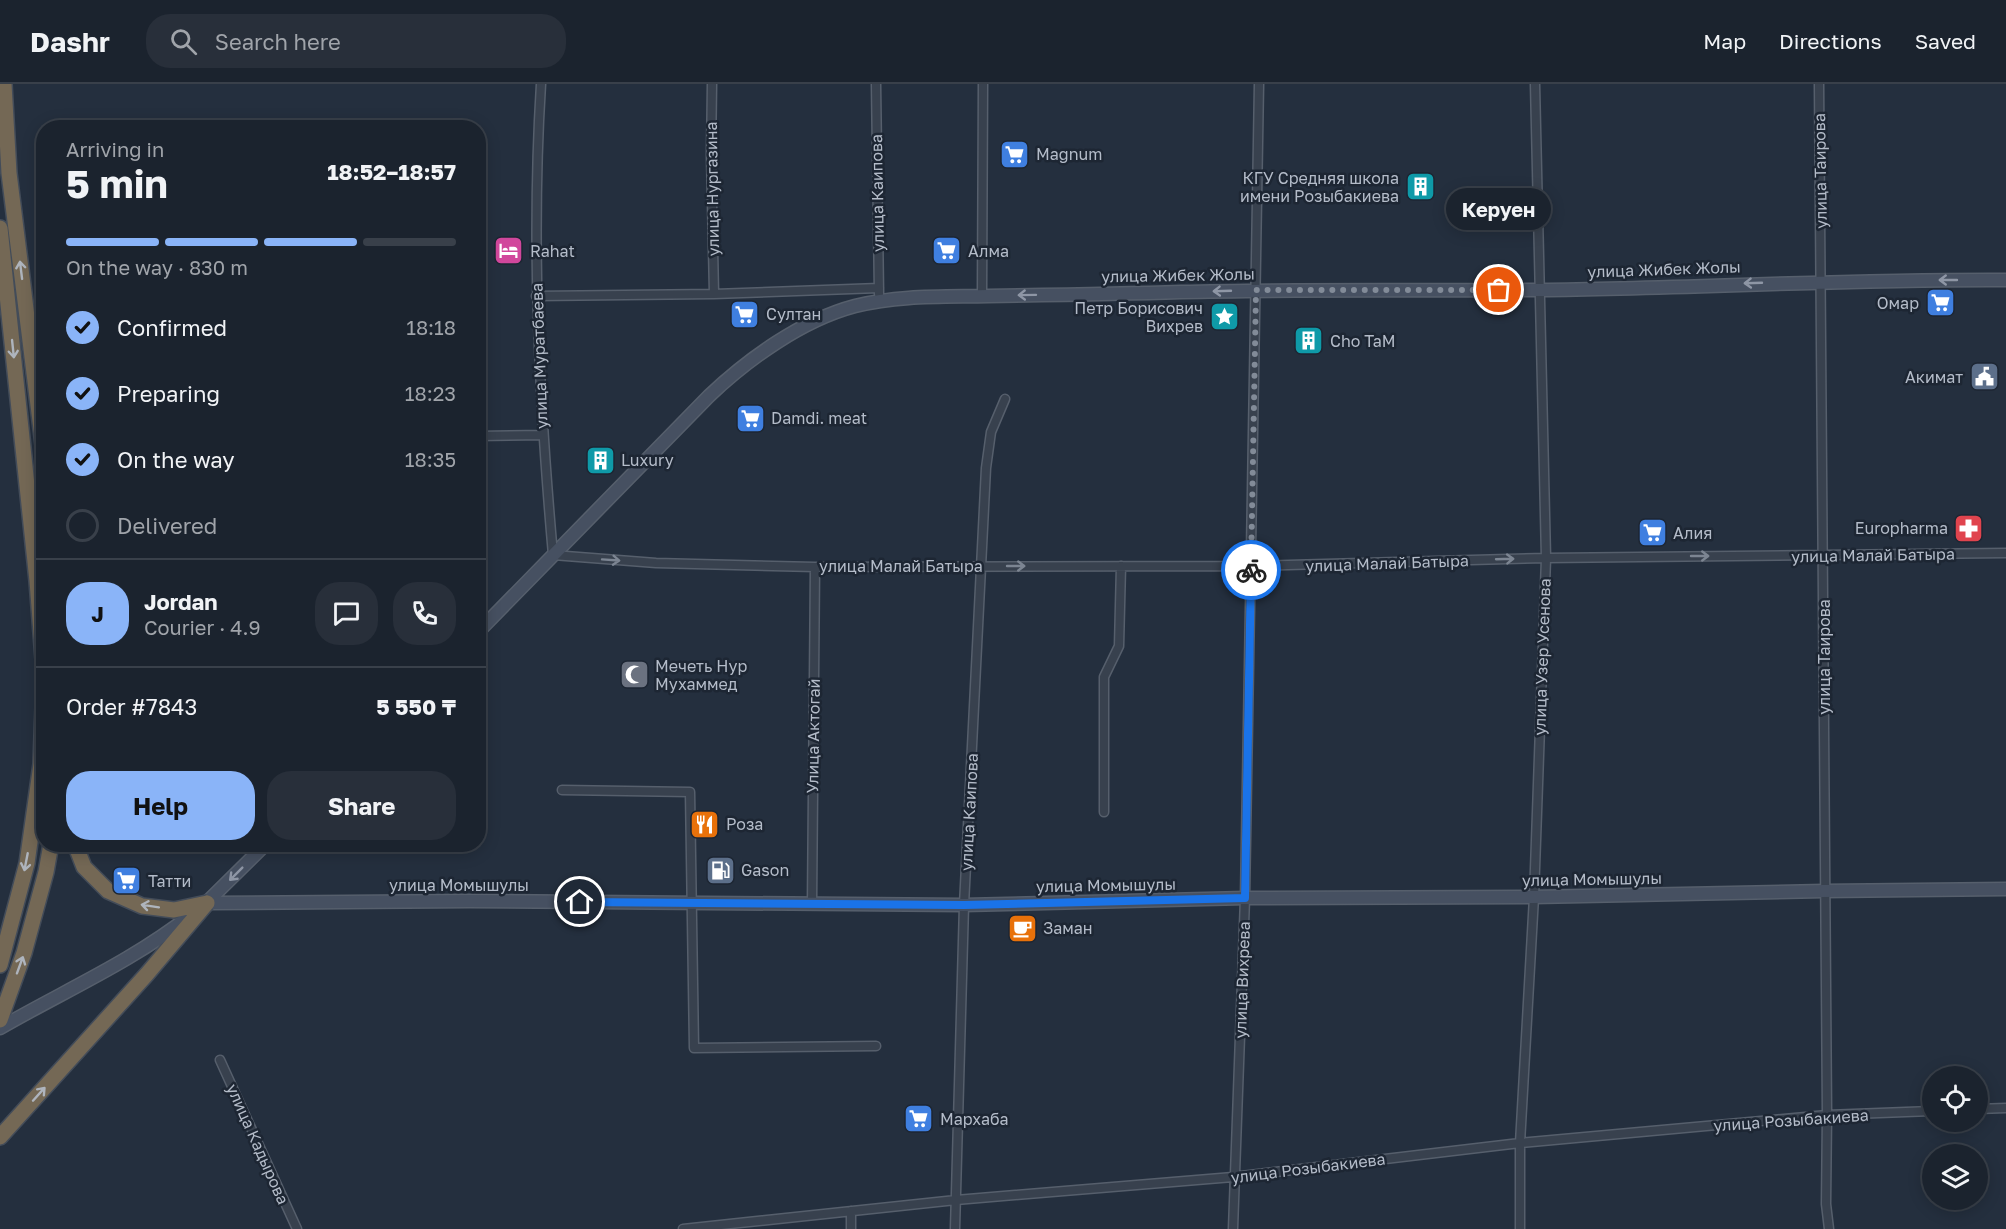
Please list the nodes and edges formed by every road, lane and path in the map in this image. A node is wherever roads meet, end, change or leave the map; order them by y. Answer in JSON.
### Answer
{"nodes":[{"id":1,"x":4,"y":84,"type":"edge"},
{"id":2,"x":542,"y":84,"type":"edge"},
{"id":3,"x":712,"y":84,"type":"edge"},
{"id":4,"x":876,"y":84,"type":"edge"},
{"id":5,"x":982,"y":84,"type":"edge"},
{"id":6,"x":1259,"y":84,"type":"edge"},
{"id":7,"x":1535,"y":84,"type":"edge"},
{"id":8,"x":1819,"y":84,"type":"edge"},
{"id":9,"x":0,"y":228,"type":"edge"},
{"id":10,"x":2006,"y":280,"type":"edge"},
{"id":11,"x":1821,"y":281,"type":"junction"},
{"id":12,"x":879,"y":288,"type":"junction"},
{"id":13,"x":1256,"y":290,"type":"junction"},
{"id":14,"x":1541,"y":290,"type":"junction"},
{"id":15,"x":714,"y":294,"type":"junction"},
{"id":16,"x":536,"y":296,"type":"junction"},
{"id":17,"x":982,"y":296,"type":"junction"},
{"id":18,"x":879,"y":301,"type":"junction"},
{"id":19,"x":36,"y":395,"type":"edge"},
{"id":20,"x":1005,"y":399,"type":"dead end"},
{"id":21,"x":543,"y":435,"type":"junction"},
{"id":22,"x":486,"y":436,"type":"edge"},
{"id":23,"x":2006,"y":553,"type":"edge"},
{"id":24,"x":553,"y":555,"type":"junction"},
{"id":25,"x":1823,"y":555,"type":"junction"},
{"id":26,"x":1546,"y":558,"type":"junction"},
{"id":27,"x":982,"y":565,"type":"junction"},
{"id":28,"x":1121,"y":566,"type":"junction"},
{"id":29,"x":1251,"y":566,"type":"junction"},
{"id":30,"x":815,"y":567,"type":"junction"},
{"id":31,"x":36,"y":571,"type":"edge"},
{"id":32,"x":486,"y":624,"type":"edge"},
{"id":33,"x":562,"y":790,"type":"dead end"},
{"id":34,"x":36,"y":799,"type":"edge"},
{"id":35,"x":1104,"y":812,"type":"dead end"},
{"id":36,"x":50,"y":852,"type":"edge"},
{"id":37,"x":78,"y":852,"type":"edge"},
{"id":38,"x":258,"y":852,"type":"edge"},
{"id":39,"x":2006,"y":889,"type":"edge"},
{"id":40,"x":1824,"y":891,"type":"junction"},
{"id":41,"x":1534,"y":897,"type":"junction"},
{"id":42,"x":1245,"y":898,"type":"junction"},
{"id":43,"x":207,"y":903,"type":"junction"},
{"id":44,"x":691,"y":903,"type":"junction"},
{"id":45,"x":812,"y":905,"type":"junction"},
{"id":46,"x":964,"y":905,"type":"junction"},
{"id":47,"x":0,"y":965,"type":"edge"},
{"id":48,"x":0,"y":1020,"type":"edge"},
{"id":49,"x":0,"y":1028,"type":"edge"},
{"id":50,"x":876,"y":1046,"type":"dead end"},
{"id":51,"x":220,"y":1060,"type":"dead end"},
{"id":52,"x":2006,"y":1108,"type":"edge"},
{"id":53,"x":1988,"y":1109,"type":"edge"},
{"id":54,"x":1922,"y":1111,"type":"edge"},
{"id":55,"x":1827,"y":1115,"type":"junction"},
{"id":56,"x":0,"y":1137,"type":"edge"},
{"id":57,"x":1520,"y":1143,"type":"junction"},
{"id":58,"x":1233,"y":1177,"type":"junction"},
{"id":59,"x":956,"y":1200,"type":"junction"},
{"id":60,"x":851,"y":1211,"type":"junction"},
{"id":61,"x":297,"y":1229,"type":"edge"},
{"id":62,"x":683,"y":1229,"type":"edge"},
{"id":63,"x":851,"y":1229,"type":"edge"},
{"id":64,"x":955,"y":1229,"type":"edge"},
{"id":65,"x":1233,"y":1229,"type":"edge"},
{"id":66,"x":1520,"y":1229,"type":"edge"},
{"id":67,"x":1829,"y":1229,"type":"edge"}],
"edges":[{"from":19,"to":1,"type":"highway","one_way":true},
{"from":2,"to":16,"type":"street","name":"улица Муратбаева"},
{"from":3,"to":15,"type":"street","name":"улица Нургазина"},
{"from":4,"to":12,"type":"street","name":"улица Каипова"},
{"from":5,"to":17,"type":"street"},
{"from":6,"to":13,"type":"street","name":"улица Вихрева"},
{"from":7,"to":14,"type":"street","name":"улица Узер Усенова"},
{"from":8,"to":11,"type":"street","name":"улица Таирова"},
{"from":9,"to":31,"type":"highway","one_way":true},
{"from":10,"to":11,"type":"main road","name":"улица Жибек Жолы","one_way":true},
{"from":11,"to":14,"type":"main road","name":"улица Жибек Жолы","one_way":true},
{"from":11,"to":25,"type":"street","name":"улица Таирова"},
{"from":12,"to":15,"type":"street"},
{"from":12,"to":18,"type":"street","name":"улица Каипова"},
{"from":13,"to":14,"type":"main road","name":"улица Жибек Жолы"},
{"from":13,"to":17,"type":"main road","name":"улица Жибек Жолы","one_way":true},
{"from":13,"to":29,"type":"street","name":"улица Вихрева"},
{"from":14,"to":26,"type":"street","name":"улица Узер Усенова"},
{"from":15,"to":16,"type":"street"},
{"from":16,"to":21,"type":"street","name":"улица Муратбаева"},
{"from":17,"to":18,"type":"main road","name":"улица Жибек Жолы"},
{"from":18,"to":24,"type":"main road","name":"улица Жибек Жолы"},
{"from":20,"to":27,"type":"street","name":"улица Каипова"},
{"from":21,"to":22,"type":"street"},
{"from":21,"to":24,"type":"street","name":"улица Муратбаева"},
{"from":23,"to":25,"type":"street","name":"улица Малай Батыра"},
{"from":24,"to":30,"type":"street","name":"улица Малай Батыра","one_way":true},
{"from":24,"to":32,"type":"main road","name":"улица Жибек Жолы"},
{"from":26,"to":25,"type":"street","name":"улица Малай Батыра","one_way":true},
{"from":25,"to":40,"type":"street","name":"улица Таирова"},
{"from":29,"to":26,"type":"street","name":"улица Малай Батыра","one_way":true},
{"from":26,"to":41,"type":"street","name":"улица Узер Усенова"},
{"from":27,"to":28,"type":"street","name":"улица Малай Батыра","one_way":true},
{"from":27,"to":30,"type":"street","name":"улица Малай Батыра"},
{"from":27,"to":46,"type":"street","name":"улица Каипова"},
{"from":28,"to":29,"type":"street","name":"улица Малай Батыра"},
{"from":28,"to":35,"type":"street"},
{"from":29,"to":42,"type":"street","name":"улица Вихрева"},
{"from":30,"to":45,"type":"street","name":"Улица Актогай"},
{"from":33,"to":44,"type":"street"},
{"from":34,"to":47,"type":"highway","one_way":true},
{"from":48,"to":36,"type":"highway","one_way":true},
{"from":43,"to":37,"type":"highway","one_way":true},
{"from":38,"to":43,"type":"main road","one_way":true},
{"from":39,"to":40,"type":"main road","name":"улица Момышулы"},
{"from":40,"to":41,"type":"main road","name":"улица Момышулы"},
{"from":40,"to":55,"type":"street","name":"улица Таирова"},
{"from":41,"to":42,"type":"main road","name":"улица Момышулы"},
{"from":41,"to":57,"type":"street","name":"улица Узер Усенова"},
{"from":42,"to":46,"type":"main road","name":"улица Момышулы"},
{"from":42,"to":58,"type":"street","name":"улица Вихрева"},
{"from":43,"to":44,"type":"main road","name":"улица Момышулы"},
{"from":43,"to":49,"type":"main road"},
{"from":56,"to":43,"type":"highway","one_way":true},
{"from":44,"to":45,"type":"main road","name":"улица Момышулы"},
{"from":44,"to":50,"type":"street"},
{"from":45,"to":46,"type":"main road","name":"улица Момышулы"},
{"from":46,"to":59,"type":"street","name":"улица Каипова"},
{"from":51,"to":61,"type":"street","name":"улица Кадырова"},
{"from":52,"to":53,"type":"street"},
{"from":54,"to":55,"type":"street","name":"улица Розыбакиева"},
{"from":55,"to":57,"type":"street","name":"улица Розыбакиева"},
{"from":55,"to":67,"type":"street","name":"улица Таирова"},
{"from":57,"to":58,"type":"street","name":"улица Розыбакиева"},
{"from":57,"to":66,"type":"street","name":"улица Узер Усенова"},
{"from":58,"to":59,"type":"street","name":"улица Розыбакиева"},
{"from":58,"to":65,"type":"street","name":"улица Вихрева"},
{"from":59,"to":60,"type":"street","name":"улица Розыбакиева"},
{"from":59,"to":64,"type":"street","name":"улица Каипова"},
{"from":60,"to":62,"type":"street","name":"улица Розыбакиева"},
{"from":60,"to":63,"type":"street"}]}
